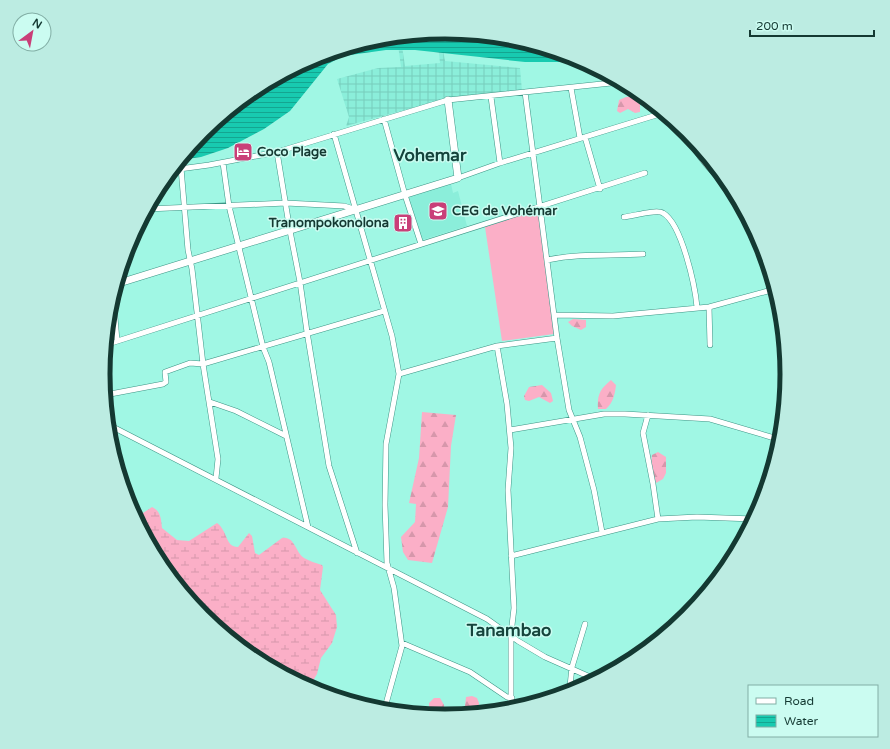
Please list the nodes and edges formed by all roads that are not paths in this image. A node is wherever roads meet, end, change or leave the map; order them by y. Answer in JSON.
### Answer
{"nodes":[{"id":1,"x":611,"y":83,"type":"edge"},
{"id":2,"x":571,"y":88,"type":"junction"},
{"id":3,"x":525,"y":92,"type":"junction"},
{"id":4,"x":491,"y":97,"type":"junction"},
{"id":5,"x":448,"y":100,"type":"junction"},
{"id":6,"x":657,"y":115,"type":"edge"},
{"id":7,"x":384,"y":119,"type":"junction"},
{"id":8,"x":334,"y":134,"type":"junction"},
{"id":9,"x":582,"y":138,"type":"junction"},
{"id":10,"x":277,"y":152,"type":"junction"},
{"id":11,"x":533,"y":152,"type":"junction"},
{"id":12,"x":702,"y":159,"type":"edge"},
{"id":13,"x":223,"y":162,"type":"junction"},
{"id":14,"x":500,"y":163,"type":"junction"},
{"id":15,"x":181,"y":168,"type":"joint"},
{"id":16,"x":645,"y":173,"type":"dead end"},
{"id":17,"x":716,"y":177,"type":"edge"},
{"id":18,"x":458,"y":178,"type":"junction"},
{"id":19,"x":600,"y":189,"type":"junction"},
{"id":20,"x":405,"y":195,"type":"junction"},
{"id":21,"x":286,"y":203,"type":"junction"},
{"id":22,"x":229,"y":206,"type":"junction"},
{"id":23,"x":539,"y":206,"type":"junction"},
{"id":24,"x":185,"y":208,"type":"junction"},
{"id":25,"x":354,"y":208,"type":"junction"},
{"id":26,"x":153,"y":209,"type":"edge"},
{"id":27,"x":624,"y":217,"type":"dead end"},
{"id":28,"x":290,"y":231,"type":"junction"},
{"id":29,"x":421,"y":244,"type":"junction"},
{"id":30,"x":240,"y":246,"type":"junction"},
{"id":31,"x":643,"y":254,"type":"dead end"},
{"id":32,"x":369,"y":260,"type":"junction"},
{"id":33,"x":547,"y":260,"type":"junction"},
{"id":34,"x":190,"y":261,"type":"junction"},
{"id":35,"x":123,"y":282,"type":"edge"},
{"id":36,"x":300,"y":282,"type":"junction"},
{"id":37,"x":770,"y":290,"type":"edge"},
{"id":38,"x":252,"y":299,"type":"junction"},
{"id":39,"x":697,"y":307,"type":"junction"},
{"id":40,"x":709,"y":307,"type":"junction"},
{"id":41,"x":384,"y":311,"type":"junction"},
{"id":42,"x":115,"y":315,"type":"edge"},
{"id":43,"x":555,"y":315,"type":"junction"},
{"id":44,"x":197,"y":316,"type":"junction"},
{"id":45,"x":307,"y":332,"type":"junction"},
{"id":46,"x":557,"y":338,"type":"junction"},
{"id":47,"x":117,"y":341,"type":"junction"},
{"id":48,"x":111,"y":343,"type":"edge"},
{"id":49,"x":498,"y":346,"type":"junction"},
{"id":50,"x":710,"y":346,"type":"dead end"},
{"id":51,"x":263,"y":347,"type":"junction"},
{"id":52,"x":203,"y":364,"type":"junction"},
{"id":53,"x":399,"y":374,"type":"junction"},
{"id":54,"x":110,"y":394,"type":"edge"},
{"id":55,"x":210,"y":402,"type":"junction"},
{"id":56,"x":648,"y":416,"type":"junction"},
{"id":57,"x":573,"y":419,"type":"junction"},
{"id":58,"x":114,"y":427,"type":"edge"},
{"id":59,"x":510,"y":430,"type":"junction"},
{"id":60,"x":286,"y":436,"type":"junction"},
{"id":61,"x":774,"y":438,"type":"edge"},
{"id":62,"x":216,"y":478,"type":"junction"},
{"id":63,"x":658,"y":519,"type":"junction"},
{"id":64,"x":748,"y":519,"type":"edge"},
{"id":65,"x":308,"y":527,"type":"junction"},
{"id":66,"x":602,"y":532,"type":"junction"},
{"id":67,"x":357,"y":553,"type":"junction"},
{"id":68,"x":511,"y":556,"type":"junction"},
{"id":69,"x":390,"y":570,"type":"junction"},
{"id":70,"x":586,"y":624,"type":"dead end"},
{"id":71,"x":511,"y":634,"type":"junction"},
{"id":72,"x":402,"y":643,"type":"junction"},
{"id":73,"x":572,"y":667,"type":"junction"},
{"id":74,"x":590,"y":676,"type":"edge"},
{"id":75,"x":570,"y":686,"type":"dead end"},
{"id":76,"x":512,"y":698,"type":"junction"},
{"id":77,"x":512,"y":704,"type":"edge"},
{"id":78,"x":386,"y":705,"type":"edge"}],
"edges":[{"from":1,"to":2,"type":"street"},
{"from":2,"to":3,"type":"street"},
{"from":2,"to":9,"type":"street"},
{"from":3,"to":4,"type":"street"},
{"from":3,"to":11,"type":"street"},
{"from":4,"to":5,"type":"street"},
{"from":4,"to":14,"type":"street"},
{"from":5,"to":7,"type":"street"},
{"from":5,"to":18,"type":"street"},
{"from":6,"to":9,"type":"street"},
{"from":7,"to":8,"type":"street"},
{"from":7,"to":20,"type":"street"},
{"from":8,"to":10,"type":"street"},
{"from":8,"to":25,"type":"street"},
{"from":9,"to":11,"type":"street"},
{"from":9,"to":19,"type":"street"},
{"from":10,"to":13,"type":"street"},
{"from":10,"to":21,"type":"street"},
{"from":11,"to":14,"type":"street"},
{"from":11,"to":23,"type":"street"},
{"from":12,"to":17,"type":"street"},
{"from":13,"to":15,"type":"street"},
{"from":13,"to":22,"type":"street"},
{"from":14,"to":18,"type":"street"},
{"from":15,"to":24,"type":"street"},
{"from":16,"to":19,"type":"street"},
{"from":18,"to":20,"type":"street"},
{"from":19,"to":23,"type":"street"},
{"from":20,"to":25,"type":"street"},
{"from":20,"to":29,"type":"street"},
{"from":21,"to":22,"type":"street"},
{"from":21,"to":25,"type":"street"},
{"from":21,"to":28,"type":"street"},
{"from":22,"to":24,"type":"street"},
{"from":22,"to":30,"type":"street"},
{"from":23,"to":29,"type":"street"},
{"from":23,"to":33,"type":"street"},
{"from":24,"to":26,"type":"street"},
{"from":24,"to":34,"type":"street"},
{"from":25,"to":28,"type":"street"},
{"from":25,"to":32,"type":"street"},
{"from":27,"to":39,"type":"street"},
{"from":28,"to":30,"type":"street"},
{"from":28,"to":36,"type":"street"},
{"from":29,"to":32,"type":"street"},
{"from":30,"to":34,"type":"street"},
{"from":30,"to":38,"type":"street"},
{"from":31,"to":33,"type":"street"},
{"from":32,"to":36,"type":"street"},
{"from":32,"to":41,"type":"street"},
{"from":33,"to":43,"type":"street"},
{"from":34,"to":35,"type":"street"},
{"from":34,"to":44,"type":"street"},
{"from":36,"to":38,"type":"street"},
{"from":36,"to":45,"type":"street"},
{"from":37,"to":40,"type":"street"},
{"from":38,"to":44,"type":"street"},
{"from":38,"to":51,"type":"street"},
{"from":39,"to":40,"type":"street"},
{"from":39,"to":43,"type":"street"},
{"from":40,"to":50,"type":"street"},
{"from":41,"to":45,"type":"street"},
{"from":41,"to":53,"type":"street"},
{"from":42,"to":47,"type":"street"},
{"from":43,"to":46,"type":"street"},
{"from":44,"to":47,"type":"street"},
{"from":44,"to":52,"type":"street"},
{"from":45,"to":51,"type":"street"},
{"from":45,"to":67,"type":"street"},
{"from":46,"to":49,"type":"street"},
{"from":46,"to":57,"type":"street"},
{"from":47,"to":48,"type":"street"},
{"from":49,"to":53,"type":"street"},
{"from":49,"to":59,"type":"street"},
{"from":51,"to":52,"type":"street"},
{"from":51,"to":60,"type":"street"},
{"from":52,"to":54,"type":"street"},
{"from":52,"to":55,"type":"street"},
{"from":53,"to":69,"type":"street"},
{"from":55,"to":60,"type":"street"},
{"from":55,"to":62,"type":"street"},
{"from":56,"to":57,"type":"street"},
{"from":56,"to":61,"type":"street"},
{"from":56,"to":63,"type":"street"},
{"from":57,"to":59,"type":"street"},
{"from":57,"to":66,"type":"street"},
{"from":58,"to":62,"type":"street"},
{"from":59,"to":68,"type":"street"},
{"from":60,"to":65,"type":"street"},
{"from":62,"to":65,"type":"street"},
{"from":63,"to":64,"type":"street"},
{"from":63,"to":66,"type":"street"},
{"from":65,"to":67,"type":"street"},
{"from":66,"to":68,"type":"street"},
{"from":67,"to":69,"type":"street"},
{"from":68,"to":71,"type":"street"},
{"from":69,"to":71,"type":"street"},
{"from":69,"to":72,"type":"street"},
{"from":70,"to":73,"type":"street"},
{"from":71,"to":73,"type":"street"},
{"from":71,"to":76,"type":"street"},
{"from":72,"to":76,"type":"street"},
{"from":72,"to":78,"type":"street"},
{"from":73,"to":74,"type":"street"},
{"from":73,"to":75,"type":"street"},
{"from":76,"to":77,"type":"street"}]}
